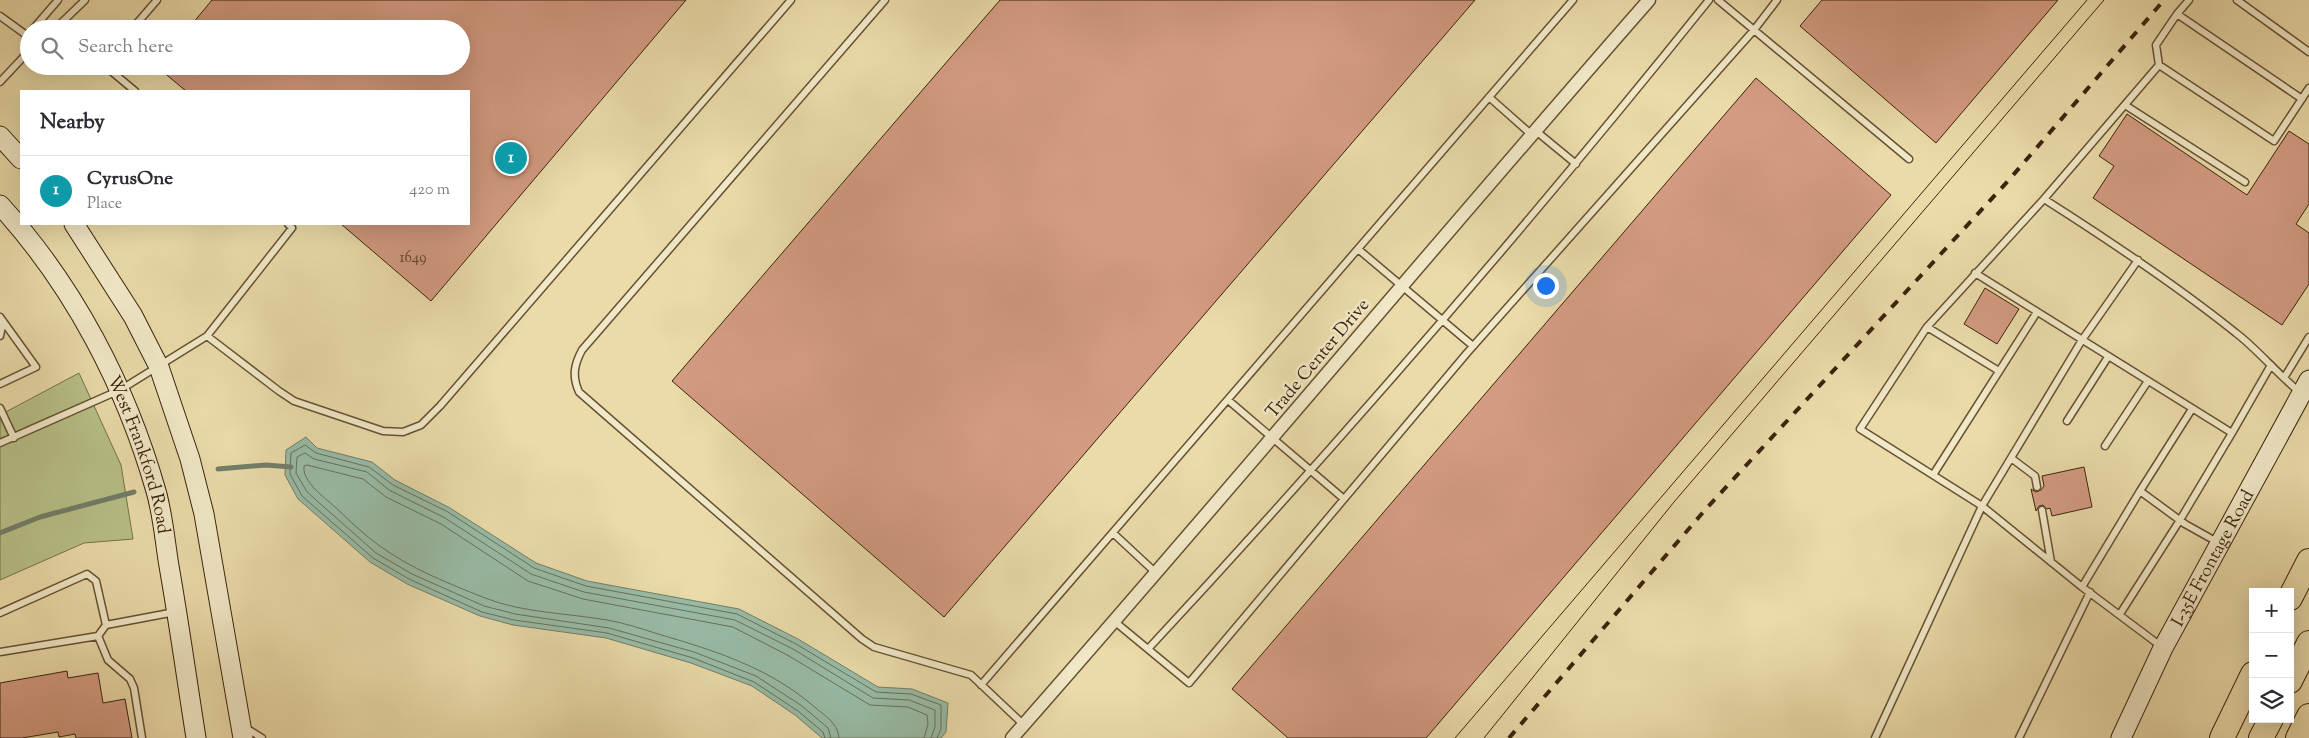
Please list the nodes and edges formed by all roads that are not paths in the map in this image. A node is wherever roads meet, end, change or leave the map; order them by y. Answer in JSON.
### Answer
{"nodes":[{"id":1,"x":58,"y":0,"type":"edge"},
{"id":2,"x":85,"y":0,"type":"edge"},
{"id":3,"x":157,"y":0,"type":"edge"},
{"id":4,"x":791,"y":0,"type":"edge"},
{"id":5,"x":886,"y":0,"type":"edge"},
{"id":6,"x":1573,"y":0,"type":"edge"},
{"id":7,"x":1649,"y":0,"type":"edge"},
{"id":8,"x":1709,"y":0,"type":"edge"},
{"id":9,"x":1718,"y":0,"type":"edge"},
{"id":10,"x":1777,"y":0,"type":"edge"},
{"id":11,"x":2189,"y":0,"type":"edge"},
{"id":12,"x":2238,"y":0,"type":"edge"},
{"id":13,"x":2177,"y":14,"type":"junction"},
{"id":14,"x":0,"y":16,"type":"edge"},
{"id":15,"x":41,"y":20,"type":"edge"},
{"id":16,"x":64,"y":20,"type":"edge"},
{"id":17,"x":140,"y":20,"type":"edge"},
{"id":18,"x":20,"y":30,"type":"edge"},
{"id":19,"x":1754,"y":30,"type":"junction"},
{"id":20,"x":2309,"y":52,"type":"edge"},
{"id":21,"x":20,"y":61,"type":"edge"},
{"id":22,"x":2159,"y":65,"type":"junction"},
{"id":23,"x":116,"y":75,"type":"edge"},
{"id":24,"x":0,"y":82,"type":"edge"},
{"id":25,"x":2309,"y":88,"type":"edge"},
{"id":26,"x":134,"y":90,"type":"edge"},
{"id":27,"x":1489,"y":97,"type":"junction"},
{"id":28,"x":2302,"y":99,"type":"junction"},
{"id":29,"x":2125,"y":104,"type":"junction"},
{"id":30,"x":1534,"y":133,"type":"junction"},
{"id":31,"x":0,"y":136,"type":"edge"},
{"id":32,"x":20,"y":158,"type":"edge"},
{"id":33,"x":1909,"y":158,"type":"dead end"},
{"id":34,"x":1576,"y":164,"type":"junction"},
{"id":35,"x":2245,"y":182,"type":"dead end"},
{"id":36,"x":2044,"y":199,"type":"junction"},
{"id":37,"x":0,"y":205,"type":"edge"},
{"id":38,"x":75,"y":225,"type":"edge"},
{"id":39,"x":289,"y":225,"type":"edge"},
{"id":40,"x":1358,"y":249,"type":"junction"},
{"id":41,"x":2138,"y":260,"type":"junction"},
{"id":42,"x":1975,"y":273,"type":"junction"},
{"id":43,"x":1400,"y":286,"type":"junction"},
{"id":44,"x":2037,"y":312,"type":"junction"},
{"id":45,"x":2,"y":319,"type":"edge"},
{"id":46,"x":1444,"y":320,"type":"junction"},
{"id":47,"x":1927,"y":327,"type":"junction"},
{"id":48,"x":0,"y":336,"type":"edge"},
{"id":49,"x":207,"y":336,"type":"junction"},
{"id":50,"x":2309,"y":337,"type":"edge"},
{"id":51,"x":2082,"y":340,"type":"junction"},
{"id":52,"x":1474,"y":346,"type":"junction"},
{"id":53,"x":2108,"y":357,"type":"junction"},
{"id":54,"x":2271,"y":365,"type":"junction"},
{"id":55,"x":158,"y":367,"type":"junction"},
{"id":56,"x":1999,"y":371,"type":"junction"},
{"id":57,"x":2284,"y":378,"type":"junction"},
{"id":58,"x":2148,"y":381,"type":"junction"},
{"id":59,"x":0,"y":384,"type":"edge"},
{"id":60,"x":2305,"y":387,"type":"edge"},
{"id":61,"x":120,"y":390,"type":"junction"},
{"id":62,"x":1228,"y":400,"type":"junction"},
{"id":63,"x":0,"y":408,"type":"edge"},
{"id":64,"x":2192,"y":409,"type":"junction"},
{"id":65,"x":2067,"y":421,"type":"dead end"},
{"id":66,"x":2232,"y":433,"type":"junction"},
{"id":67,"x":14,"y":438,"type":"junction"},
{"id":68,"x":1272,"y":438,"type":"junction"},
{"id":69,"x":0,"y":444,"type":"edge"},
{"id":70,"x":2104,"y":446,"type":"dead end"},
{"id":71,"x":2011,"y":458,"type":"junction"},
{"id":72,"x":1311,"y":470,"type":"junction"},
{"id":73,"x":1933,"y":475,"type":"junction"},
{"id":74,"x":2038,"y":487,"type":"dead end"},
{"id":75,"x":2140,"y":491,"type":"junction"},
{"id":76,"x":1344,"y":499,"type":"junction"},
{"id":77,"x":1982,"y":506,"type":"junction"},
{"id":78,"x":2042,"y":510,"type":"dead end"},
{"id":79,"x":2180,"y":520,"type":"junction"},
{"id":80,"x":1113,"y":533,"type":"junction"},
{"id":81,"x":2219,"y":543,"type":"junction"},
{"id":82,"x":2309,"y":561,"type":"edge"},
{"id":83,"x":2051,"y":562,"type":"junction"},
{"id":84,"x":1156,"y":573,"type":"junction"},
{"id":85,"x":2082,"y":587,"type":"junction"},
{"id":86,"x":2294,"y":590,"type":"edge"},
{"id":87,"x":2090,"y":592,"type":"junction"},
{"id":88,"x":177,"y":612,"type":"junction"},
{"id":89,"x":0,"y":613,"type":"edge"},
{"id":90,"x":2120,"y":614,"type":"junction"},
{"id":91,"x":1114,"y":621,"type":"junction"},
{"id":92,"x":106,"y":626,"type":"junction"},
{"id":93,"x":98,"y":636,"type":"junction"},
{"id":94,"x":2309,"y":644,"type":"edge"},
{"id":95,"x":2163,"y":648,"type":"junction"},
{"id":96,"x":1148,"y":649,"type":"junction"},
{"id":97,"x":0,"y":652,"type":"edge"},
{"id":98,"x":2251,"y":678,"type":"edge"},
{"id":99,"x":2292,"y":678,"type":"edge"},
{"id":100,"x":981,"y":685,"type":"junction"},
{"id":101,"x":2309,"y":716,"type":"edge"},
{"id":102,"x":2269,"y":723,"type":"edge"},
{"id":103,"x":1024,"y":725,"type":"junction"},
{"id":104,"x":242,"y":731,"type":"edge"},
{"id":105,"x":142,"y":738,"type":"edge"},
{"id":106,"x":196,"y":738,"type":"edge"},
{"id":107,"x":262,"y":738,"type":"edge"},
{"id":108,"x":1012,"y":738,"type":"edge"},
{"id":109,"x":1875,"y":738,"type":"edge"},
{"id":110,"x":2019,"y":738,"type":"edge"},
{"id":111,"x":2122,"y":738,"type":"edge"},
{"id":112,"x":2222,"y":738,"type":"edge"},
{"id":113,"x":2261,"y":738,"type":"edge"},
{"id":114,"x":2298,"y":738,"type":"edge"}],
"edges":[{"from":1,"to":15,"type":"lane"},
{"from":2,"to":16,"type":"lane"},
{"from":3,"to":17,"type":"lane"},
{"from":4,"to":49,"type":"lane"},
{"from":5,"to":100,"type":"lane"},
{"from":6,"to":27,"type":"lane"},
{"from":7,"to":30,"type":"street","name":"Trade Center Drive"},
{"from":8,"to":34,"type":"lane"},
{"from":9,"to":19,"type":"lane"},
{"from":10,"to":19,"type":"lane"},
{"from":11,"to":13,"type":"lane"},
{"from":12,"to":20,"type":"lane"},
{"from":13,"to":22,"type":"lane"},
{"from":13,"to":28,"type":"lane"},
{"from":14,"to":18,"type":"lane"},
{"from":19,"to":33,"type":"lane"},
{"from":19,"to":52,"type":"lane"},
{"from":21,"to":24,"type":"lane"},
{"from":22,"to":28,"type":"lane"},
{"from":22,"to":29,"type":"lane"},
{"from":23,"to":26,"type":"lane"},
{"from":25,"to":28,"type":"lane"},
{"from":27,"to":30,"type":"lane"},
{"from":27,"to":40,"type":"lane"},
{"from":29,"to":35,"type":"lane"},
{"from":29,"to":36,"type":"lane"},
{"from":30,"to":34,"type":"lane"},
{"from":30,"to":43,"type":"street","name":"Trade Center Drive"},
{"from":31,"to":32,"type":"main road"},
{"from":34,"to":46,"type":"lane"},
{"from":36,"to":41,"type":"lane"},
{"from":36,"to":42,"type":"lane"},
{"from":37,"to":61,"type":"main road","name":"West Frankford Road"},
{"from":38,"to":55,"type":"main road"},
{"from":39,"to":49,"type":"lane"},
{"from":40,"to":43,"type":"lane"},
{"from":40,"to":62,"type":"lane"},
{"from":41,"to":51,"type":"lane"},
{"from":41,"to":54,"type":"lane"},
{"from":42,"to":44,"type":"lane"},
{"from":42,"to":47,"type":"lane"},
{"from":43,"to":46,"type":"lane"},
{"from":43,"to":68,"type":"street","name":"Trade Center Drive"},
{"from":44,"to":51,"type":"lane"},
{"from":44,"to":56,"type":"lane"},
{"from":45,"to":48,"type":"lane"},
{"from":45,"to":59,"type":"lane"},
{"from":46,"to":52,"type":"lane"},
{"from":46,"to":72,"type":"lane"},
{"from":47,"to":56,"type":"lane"},
{"from":47,"to":73,"type":"lane"},
{"from":49,"to":55,"type":"lane"},
{"from":50,"to":57,"type":"lane"},
{"from":51,"to":53,"type":"lane"},
{"from":51,"to":71,"type":"lane"},
{"from":52,"to":76,"type":"lane"},
{"from":53,"to":58,"type":"lane"},
{"from":53,"to":65,"type":"lane"},
{"from":54,"to":57,"type":"lane"},
{"from":54,"to":66,"type":"lane"},
{"from":55,"to":61,"type":"lane"},
{"from":55,"to":104,"type":"main road"},
{"from":56,"to":73,"type":"lane"},
{"from":57,"to":60,"type":"lane"},
{"from":58,"to":64,"type":"lane"},
{"from":58,"to":70,"type":"lane"},
{"from":60,"to":81,"type":"main road","name":"I-35E Frontage Road"},
{"from":61,"to":67,"type":"lane"},
{"from":61,"to":88,"type":"main road","name":"West Frankford Road"},
{"from":62,"to":68,"type":"lane"},
{"from":62,"to":80,"type":"lane"},
{"from":63,"to":67,"type":"lane"},
{"from":64,"to":66,"type":"lane"},
{"from":64,"to":75,"type":"lane"},
{"from":66,"to":79,"type":"lane"},
{"from":67,"to":69,"type":"lane"},
{"from":68,"to":72,"type":"lane"},
{"from":68,"to":84,"type":"street","name":"Trade Center Drive"},
{"from":71,"to":74,"type":"lane"},
{"from":71,"to":77,"type":"lane"},
{"from":72,"to":76,"type":"lane"},
{"from":72,"to":96,"type":"lane"},
{"from":73,"to":77,"type":"lane"},
{"from":75,"to":79,"type":"lane"},
{"from":75,"to":85,"type":"lane"},
{"from":76,"to":96,"type":"lane"},
{"from":77,"to":83,"type":"lane"},
{"from":77,"to":109,"type":"lane"},
{"from":78,"to":83,"type":"lane"},
{"from":79,"to":81,"type":"lane"},
{"from":79,"to":90,"type":"lane"},
{"from":80,"to":84,"type":"lane"},
{"from":80,"to":100,"type":"lane"},
{"from":81,"to":95,"type":"main road","name":"I-35E Frontage Road"},
{"from":82,"to":86,"type":"highway"},
{"from":83,"to":85,"type":"lane"},
{"from":84,"to":91,"type":"street","name":"Trade Center Drive"},
{"from":85,"to":87,"type":"lane"},
{"from":87,"to":90,"type":"lane"},
{"from":87,"to":110,"type":"lane"},
{"from":88,"to":92,"type":"lane"},
{"from":88,"to":106,"type":"main road","name":"West Frankford Road"},
{"from":89,"to":92,"type":"lane"},
{"from":90,"to":95,"type":"lane"},
{"from":91,"to":96,"type":"lane"},
{"from":91,"to":103,"type":"street","name":"Trade Center Drive"},
{"from":92,"to":93,"type":"lane"},
{"from":93,"to":97,"type":"lane"},
{"from":93,"to":105,"type":"lane"},
{"from":94,"to":99,"type":"highway"},
{"from":95,"to":111,"type":"main road","name":"I-35E Frontage Road"},
{"from":98,"to":112,"type":"highway"},
{"from":100,"to":103,"type":"lane"},
{"from":101,"to":114,"type":"highway"},
{"from":102,"to":113,"type":"highway"},
{"from":103,"to":108,"type":"street","name":"Trade Center Drive"},
{"from":104,"to":107,"type":"lane"}]}
